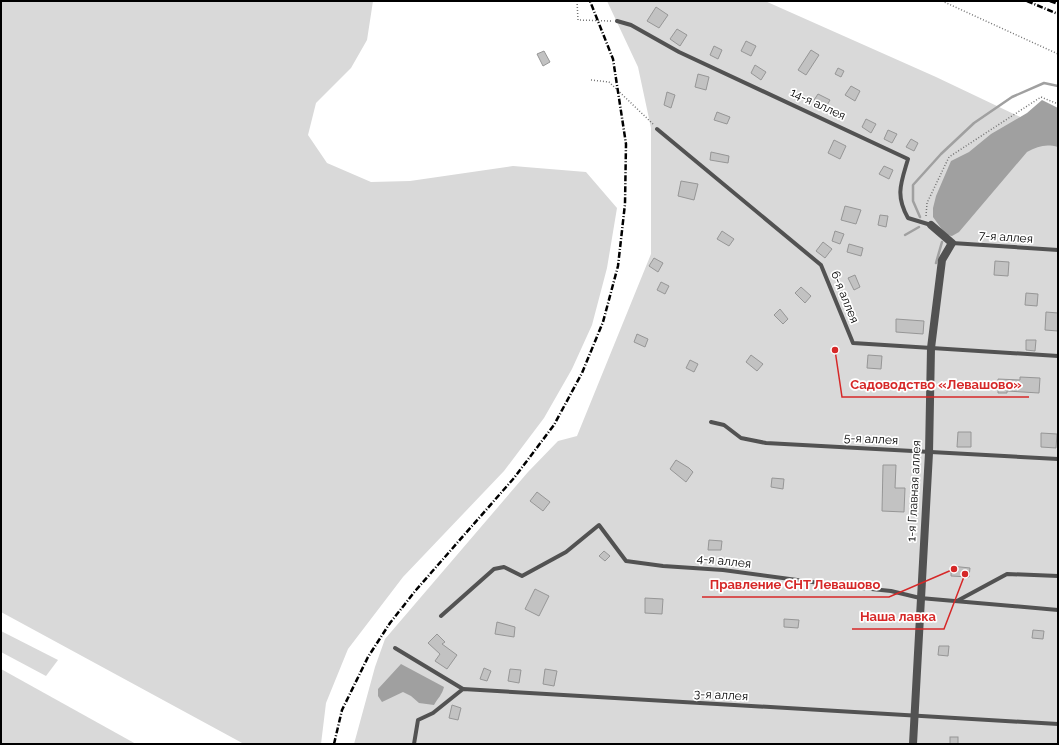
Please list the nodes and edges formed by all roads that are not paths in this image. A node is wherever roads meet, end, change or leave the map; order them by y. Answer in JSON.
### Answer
{"nodes":[{"id":1,"x":617,"y":21,"type":"road end"},
{"id":2,"x":657,"y":129,"type":"road end"},
{"id":3,"x":931,"y":225,"type":"joint"},
{"id":4,"x":952,"y":243,"type":"junction"},
{"id":5,"x":1058,"y":250,"type":"edge"},
{"id":6,"x":931,"y":348,"type":"junction"},
{"id":7,"x":1058,"y":356,"type":"edge"},
{"id":8,"x":711,"y":422,"type":"dead end"},
{"id":9,"x":928,"y":453,"type":"junction"},
{"id":10,"x":1058,"y":459,"type":"edge"},
{"id":11,"x":1058,"y":576,"type":"edge"},
{"id":12,"x":920,"y":598,"type":"junction"},
{"id":13,"x":957,"y":601,"type":"junction"},
{"id":14,"x":1058,"y":610,"type":"edge"},
{"id":15,"x":441,"y":616,"type":"dead end"},
{"id":16,"x":395,"y":648,"type":"dead end"},
{"id":17,"x":463,"y":689,"type":"junction"},
{"id":18,"x":914,"y":716,"type":"junction"},
{"id":19,"x":1058,"y":724,"type":"edge"},
{"id":20,"x":414,"y":744,"type":"edge"},
{"id":21,"x":913,"y":744,"type":"edge"}],
"edges":[{"from":1,"to":3,"type":"lane","name":"14-я аллея"},
{"from":2,"to":6,"type":"lane","name":"6-я аллея"},
{"from":3,"to":4,"type":"street","name":"14-я аллея"},
{"from":4,"to":5,"type":"lane","name":"7-я аллея"},
{"from":4,"to":6,"type":"street","name":"1-я Главная аллея"},
{"from":6,"to":7,"type":"lane","name":"6-я аллея"},
{"from":6,"to":9,"type":"street","name":"1-я Главная аллея"},
{"from":8,"to":9,"type":"lane","name":"5-я аллея"},
{"from":9,"to":10,"type":"lane","name":"5-я аллея"},
{"from":9,"to":12,"type":"street","name":"1-я Главная аллея"},
{"from":11,"to":13,"type":"lane"},
{"from":12,"to":13,"type":"lane","name":"4-я аллея"},
{"from":12,"to":15,"type":"lane","name":"4-я аллея"},
{"from":12,"to":18,"type":"street","name":"1-я Главная аллея"},
{"from":13,"to":14,"type":"lane","name":"4-я аллея"},
{"from":16,"to":17,"type":"lane"},
{"from":17,"to":18,"type":"lane","name":"3-я аллея"},
{"from":17,"to":20,"type":"lane"},
{"from":18,"to":19,"type":"lane","name":"3-я аллея"},
{"from":18,"to":21,"type":"street","name":"1-я Главная аллея"}]}
